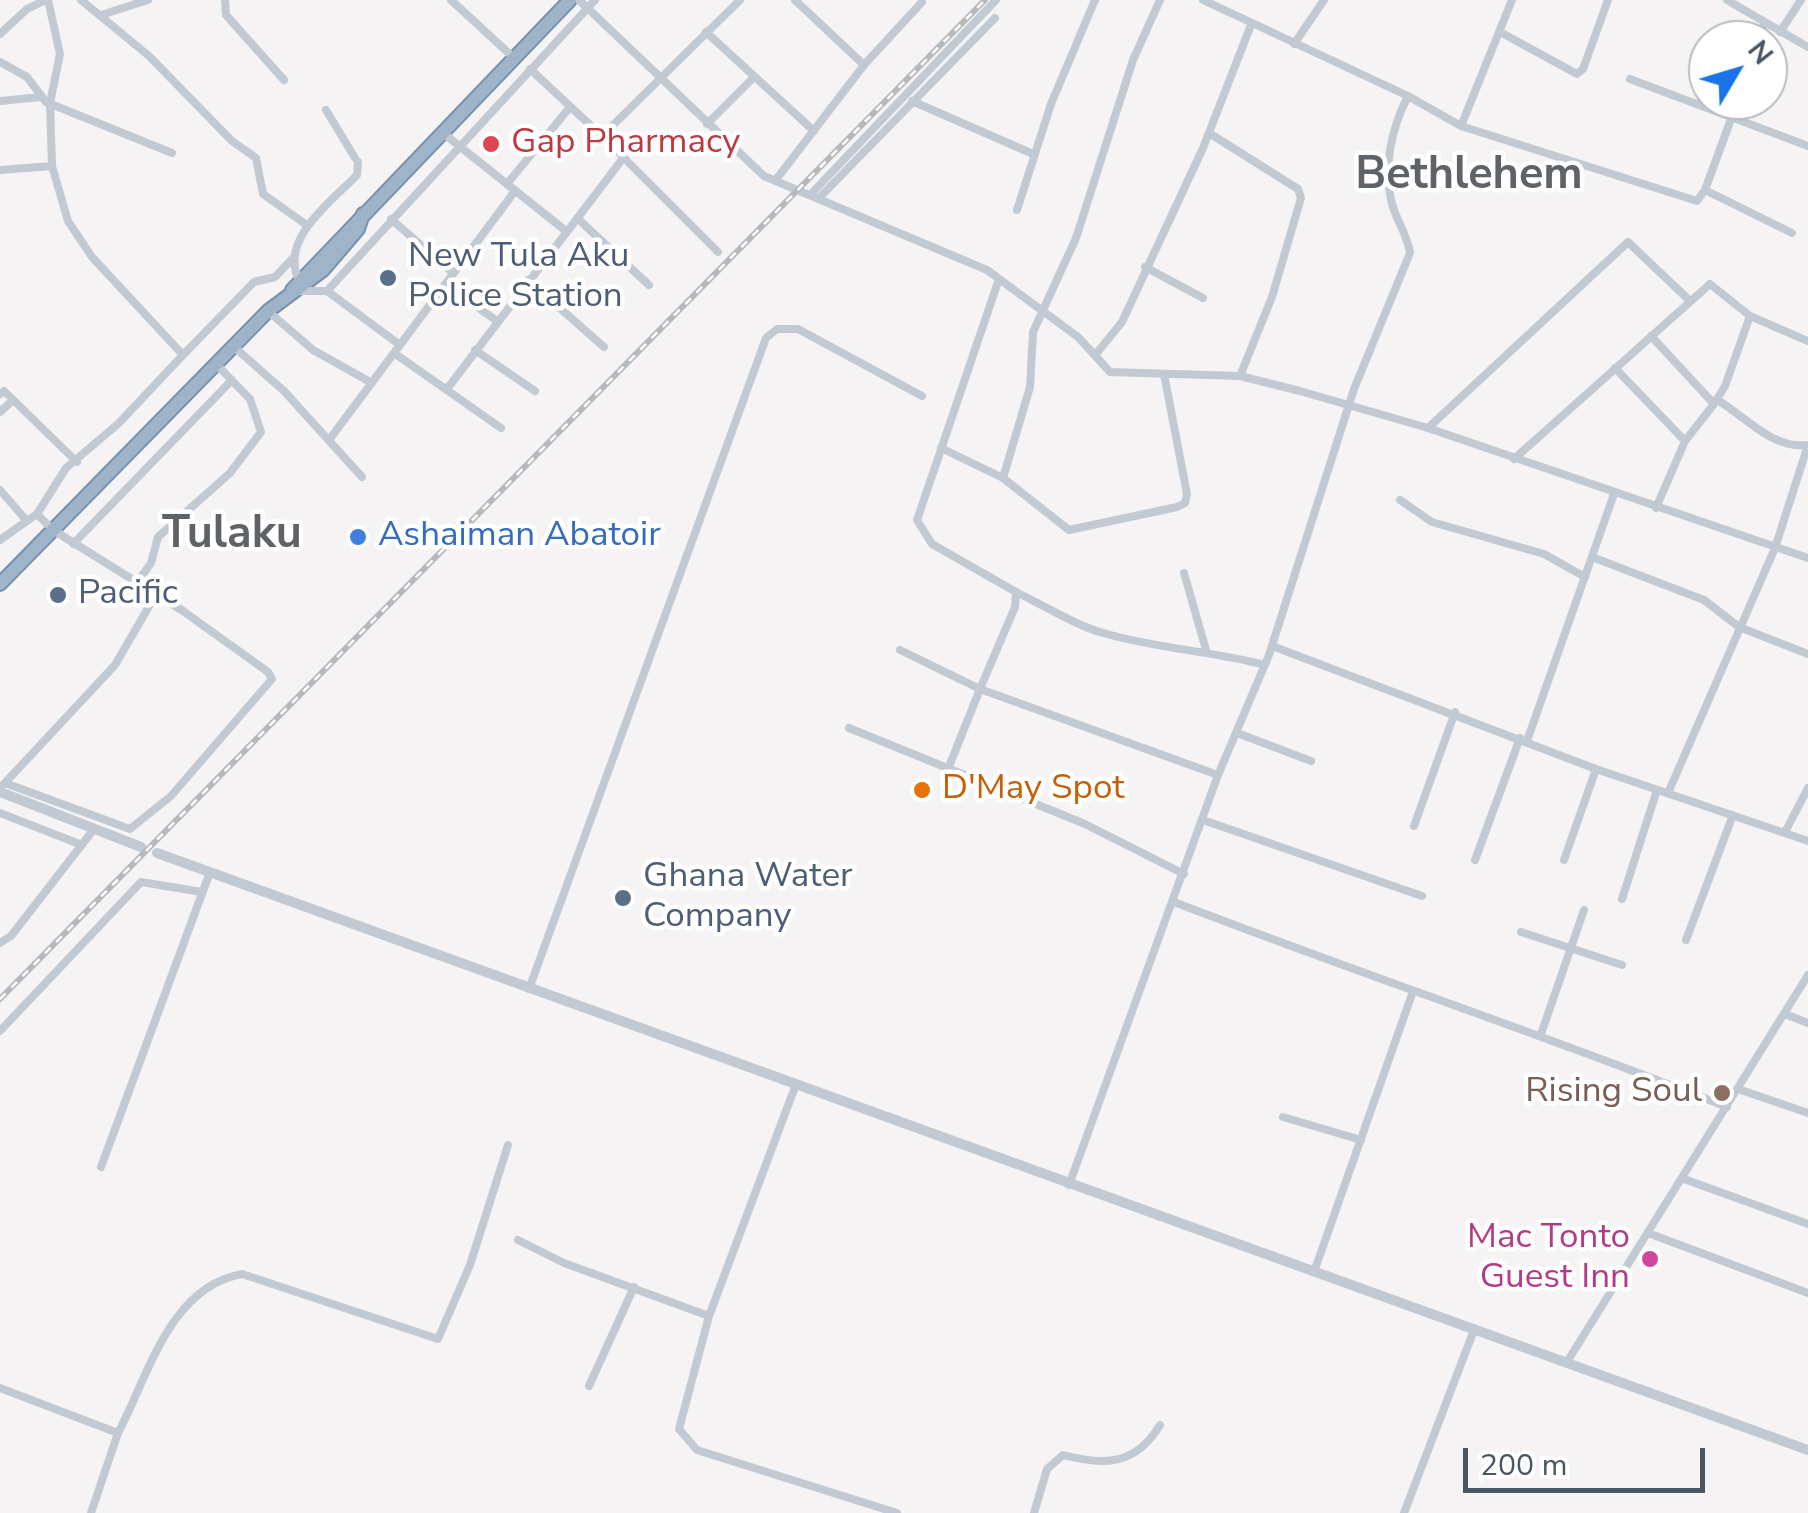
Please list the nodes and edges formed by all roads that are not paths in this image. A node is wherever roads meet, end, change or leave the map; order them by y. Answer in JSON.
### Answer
{"nodes":[{"id":1,"x":47,"y":0,"type":"edge"},
{"id":2,"x":81,"y":0,"type":"edge"},
{"id":3,"x":148,"y":0,"type":"edge"},
{"id":4,"x":225,"y":0,"type":"edge"},
{"id":5,"x":451,"y":0,"type":"edge"},
{"id":6,"x":570,"y":0,"type":"edge"},
{"id":7,"x":578,"y":0,"type":"edge"},
{"id":8,"x":594,"y":0,"type":"edge"},
{"id":9,"x":740,"y":0,"type":"edge"},
{"id":10,"x":795,"y":0,"type":"edge"},
{"id":11,"x":996,"y":0,"type":"edge"},
{"id":12,"x":1095,"y":0,"type":"edge"},
{"id":13,"x":1160,"y":0,"type":"edge"},
{"id":14,"x":1203,"y":0,"type":"edge"},
{"id":15,"x":1227,"y":0,"type":"edge"},
{"id":16,"x":1324,"y":0,"type":"edge"},
{"id":17,"x":1512,"y":0,"type":"edge"},
{"id":18,"x":1608,"y":0,"type":"edge"},
{"id":19,"x":1727,"y":0,"type":"edge"},
{"id":20,"x":922,"y":1,"type":"edge"},
{"id":21,"x":587,"y":8,"type":"junction"},
{"id":22,"x":1222,"y":10,"type":"junction"},
{"id":23,"x":101,"y":14,"type":"junction"},
{"id":24,"x":995,"y":18,"type":"dead end"},
{"id":25,"x":1761,"y":20,"type":"edge"},
{"id":26,"x":1250,"y":24,"type":"junction"},
{"id":27,"x":706,"y":32,"type":"junction"},
{"id":28,"x":1500,"y":32,"type":"junction"},
{"id":29,"x":0,"y":34,"type":"edge"},
{"id":30,"x":1294,"y":44,"type":"junction"},
{"id":31,"x":514,"y":58,"type":"junction"},
{"id":32,"x":0,"y":62,"type":"edge"},
{"id":33,"x":864,"y":65,"type":"junction"},
{"id":34,"x":530,"y":70,"type":"junction"},
{"id":35,"x":754,"y":76,"type":"junction"},
{"id":36,"x":660,"y":79,"type":"junction"},
{"id":37,"x":1630,"y":79,"type":"dead end"},
{"id":38,"x":284,"y":80,"type":"dead end"},
{"id":39,"x":1408,"y":96,"type":"junction"},
{"id":40,"x":40,"y":97,"type":"junction"},
{"id":41,"x":1688,"y":99,"type":"edge"},
{"id":42,"x":0,"y":101,"type":"edge"},
{"id":43,"x":912,"y":101,"type":"junction"},
{"id":44,"x":50,"y":103,"type":"junction"},
{"id":45,"x":570,"y":107,"type":"junction"},
{"id":46,"x":326,"y":110,"type":"dead end"},
{"id":47,"x":1731,"y":120,"type":"edge"},
{"id":48,"x":1747,"y":120,"type":"edge"},
{"id":49,"x":706,"y":124,"type":"junction"},
{"id":50,"x":1461,"y":126,"type":"junction"},
{"id":51,"x":814,"y":132,"type":"junction"},
{"id":52,"x":1209,"y":132,"type":"junction"},
{"id":53,"x":443,"y":133,"type":"junction"},
{"id":54,"x":602,"y":136,"type":"junction"},
{"id":55,"x":1808,"y":146,"type":"edge"},
{"id":56,"x":462,"y":148,"type":"junction"},
{"id":57,"x":172,"y":153,"type":"dead end"},
{"id":58,"x":1033,"y":154,"type":"junction"},
{"id":59,"x":624,"y":157,"type":"junction"},
{"id":60,"x":52,"y":166,"type":"junction"},
{"id":61,"x":0,"y":170,"type":"edge"},
{"id":62,"x":776,"y":181,"type":"junction"},
{"id":63,"x":506,"y":184,"type":"junction"},
{"id":64,"x":1705,"y":190,"type":"junction"},
{"id":65,"x":515,"y":191,"type":"junction"},
{"id":66,"x":810,"y":195,"type":"junction"},
{"id":67,"x":820,"y":197,"type":"junction"},
{"id":68,"x":1018,"y":210,"type":"dead end"},
{"id":69,"x":363,"y":214,"type":"junction"},
{"id":70,"x":577,"y":218,"type":"junction"},
{"id":71,"x":391,"y":219,"type":"junction"},
{"id":72,"x":308,"y":226,"type":"junction"},
{"id":73,"x":382,"y":229,"type":"junction"},
{"id":74,"x":566,"y":231,"type":"junction"},
{"id":75,"x":1792,"y":233,"type":"dead end"},
{"id":76,"x":718,"y":252,"type":"dead end"},
{"id":77,"x":294,"y":257,"type":"junction"},
{"id":78,"x":1145,"y":268,"type":"junction"},
{"id":79,"x":452,"y":273,"type":"junction"},
{"id":80,"x":999,"y":278,"type":"junction"},
{"id":81,"x":528,"y":280,"type":"junction"},
{"id":82,"x":295,"y":284,"type":"junction"},
{"id":83,"x":445,"y":284,"type":"junction"},
{"id":84,"x":649,"y":286,"type":"dead end"},
{"id":85,"x":327,"y":292,"type":"junction"},
{"id":86,"x":1204,"y":298,"type":"dead end"},
{"id":87,"x":1690,"y":301,"type":"junction"},
{"id":88,"x":268,"y":311,"type":"junction"},
{"id":89,"x":1043,"y":311,"type":"junction"},
{"id":90,"x":1750,"y":316,"type":"junction"},
{"id":91,"x":497,"y":321,"type":"junction"},
{"id":92,"x":1650,"y":336,"type":"junction"},
{"id":93,"x":1808,"y":342,"type":"edge"},
{"id":94,"x":233,"y":346,"type":"junction"},
{"id":95,"x":604,"y":347,"type":"dead end"},
{"id":96,"x":397,"y":349,"type":"junction"},
{"id":97,"x":475,"y":350,"type":"junction"},
{"id":98,"x":1096,"y":354,"type":"junction"},
{"id":99,"x":183,"y":356,"type":"junction"},
{"id":100,"x":216,"y":364,"type":"junction"},
{"id":101,"x":1616,"y":368,"type":"junction"},
{"id":102,"x":1164,"y":374,"type":"junction"},
{"id":103,"x":1240,"y":376,"type":"junction"},
{"id":104,"x":232,"y":380,"type":"junction"},
{"id":105,"x":372,"y":383,"type":"junction"},
{"id":106,"x":448,"y":388,"type":"junction"},
{"id":107,"x":1,"y":391,"type":"edge"},
{"id":108,"x":536,"y":391,"type":"dead end"},
{"id":109,"x":922,"y":396,"type":"dead end"},
{"id":110,"x":12,"y":400,"type":"junction"},
{"id":111,"x":1716,"y":402,"type":"junction"},
{"id":112,"x":1349,"y":409,"type":"junction"},
{"id":113,"x":0,"y":412,"type":"edge"},
{"id":114,"x":501,"y":428,"type":"dead end"},
{"id":115,"x":1428,"y":428,"type":"junction"},
{"id":116,"x":329,"y":440,"type":"junction"},
{"id":117,"x":1685,"y":441,"type":"junction"},
{"id":118,"x":1808,"y":445,"type":"edge"},
{"id":119,"x":940,"y":448,"type":"junction"},
{"id":120,"x":1514,"y":458,"type":"junction"},
{"id":121,"x":77,"y":462,"type":"junction"},
{"id":122,"x":362,"y":477,"type":"dead end"},
{"id":123,"x":1003,"y":478,"type":"junction"},
{"id":124,"x":0,"y":490,"type":"edge"},
{"id":125,"x":1614,"y":494,"type":"junction"},
{"id":126,"x":1400,"y":500,"type":"dead end"},
{"id":127,"x":1656,"y":508,"type":"junction"},
{"id":128,"x":37,"y":514,"type":"junction"},
{"id":129,"x":26,"y":520,"type":"junction"},
{"id":130,"x":53,"y":530,"type":"junction"},
{"id":131,"x":0,"y":540,"type":"edge"},
{"id":132,"x":73,"y":544,"type":"junction"},
{"id":133,"x":1774,"y":548,"type":"junction"},
{"id":134,"x":1592,"y":557,"type":"junction"},
{"id":135,"x":1808,"y":558,"type":"edge"},
{"id":136,"x":1184,"y":574,"type":"dead end"},
{"id":137,"x":1585,"y":577,"type":"junction"},
{"id":138,"x":0,"y":584,"type":"edge"},
{"id":139,"x":136,"y":584,"type":"junction"},
{"id":140,"x":1016,"y":592,"type":"junction"},
{"id":141,"x":154,"y":596,"type":"junction"},
{"id":142,"x":1738,"y":627,"type":"junction"},
{"id":143,"x":1272,"y":646,"type":"junction"},
{"id":144,"x":900,"y":650,"type":"dead end"},
{"id":145,"x":1206,"y":650,"type":"junction"},
{"id":146,"x":1808,"y":654,"type":"edge"},
{"id":147,"x":1265,"y":665,"type":"junction"},
{"id":148,"x":980,"y":689,"type":"junction"},
{"id":149,"x":1455,"y":712,"type":"junction"},
{"id":150,"x":849,"y":728,"type":"dead end"},
{"id":151,"x":1237,"y":733,"type":"junction"},
{"id":152,"x":1523,"y":740,"type":"junction"},
{"id":153,"x":1311,"y":760,"type":"dead end"},
{"id":154,"x":948,"y":768,"type":"junction"},
{"id":155,"x":1596,"y":769,"type":"junction"},
{"id":156,"x":1218,"y":775,"type":"junction"},
{"id":157,"x":2,"y":788,"type":"edge"},
{"id":158,"x":1808,"y":788,"type":"edge"},
{"id":159,"x":1657,"y":790,"type":"junction"},
{"id":160,"x":1668,"y":792,"type":"junction"},
{"id":161,"x":0,"y":812,"type":"edge"},
{"id":162,"x":1733,"y":814,"type":"junction"},
{"id":163,"x":1203,"y":820,"type":"junction"},
{"id":164,"x":1414,"y":826,"type":"dead end"},
{"id":165,"x":94,"y":829,"type":"junction"},
{"id":166,"x":1785,"y":832,"type":"junction"},
{"id":167,"x":1808,"y":841,"type":"edge"},
{"id":168,"x":82,"y":845,"type":"junction"},
{"id":169,"x":141,"y":847,"type":"dead end"},
{"id":170,"x":157,"y":852,"type":"dead end"},
{"id":171,"x":1475,"y":860,"type":"dead end"},
{"id":172,"x":1564,"y":860,"type":"dead end"},
{"id":173,"x":210,"y":872,"type":"junction"},
{"id":174,"x":1184,"y":874,"type":"junction"},
{"id":175,"x":202,"y":892,"type":"junction"},
{"id":176,"x":1422,"y":896,"type":"dead end"},
{"id":177,"x":1622,"y":899,"type":"dead end"},
{"id":178,"x":1174,"y":902,"type":"junction"},
{"id":179,"x":1584,"y":910,"type":"dead end"},
{"id":180,"x":1520,"y":932,"type":"dead end"},
{"id":181,"x":1686,"y":940,"type":"dead end"},
{"id":182,"x":0,"y":943,"type":"edge"},
{"id":183,"x":1570,"y":948,"type":"junction"},
{"id":184,"x":1622,"y":965,"type":"dead end"},
{"id":185,"x":1808,"y":975,"type":"edge"},
{"id":186,"x":529,"y":988,"type":"junction"},
{"id":187,"x":1412,"y":994,"type":"junction"},
{"id":188,"x":1784,"y":1014,"type":"junction"},
{"id":189,"x":1808,"y":1023,"type":"edge"},
{"id":190,"x":0,"y":1031,"type":"edge"},
{"id":191,"x":1541,"y":1034,"type":"junction"},
{"id":192,"x":796,"y":1087,"type":"junction"},
{"id":193,"x":1738,"y":1088,"type":"junction"},
{"id":194,"x":1728,"y":1107,"type":"junction"},
{"id":195,"x":1808,"y":1113,"type":"edge"},
{"id":196,"x":1282,"y":1117,"type":"dead end"},
{"id":197,"x":1361,"y":1140,"type":"junction"},
{"id":198,"x":508,"y":1145,"type":"dead end"},
{"id":199,"x":100,"y":1168,"type":"dead end"},
{"id":200,"x":1684,"y":1179,"type":"junction"},
{"id":201,"x":1069,"y":1185,"type":"junction"},
{"id":202,"x":1808,"y":1224,"type":"edge"},
{"id":203,"x":1648,"y":1233,"type":"junction"},
{"id":204,"x":518,"y":1240,"type":"dead end"},
{"id":205,"x":1314,"y":1272,"type":"junction"},
{"id":206,"x":634,"y":1287,"type":"junction"},
{"id":207,"x":1808,"y":1293,"type":"edge"},
{"id":208,"x":710,"y":1316,"type":"junction"},
{"id":209,"x":1474,"y":1330,"type":"junction"},
{"id":210,"x":1568,"y":1362,"type":"junction"},
{"id":211,"x":589,"y":1386,"type":"dead end"},
{"id":212,"x":0,"y":1388,"type":"edge"},
{"id":213,"x":1160,"y":1425,"type":"dead end"},
{"id":214,"x":118,"y":1433,"type":"junction"},
{"id":215,"x":1808,"y":1450,"type":"edge"},
{"id":216,"x":91,"y":1513,"type":"edge"},
{"id":217,"x":897,"y":1513,"type":"edge"},
{"id":218,"x":1034,"y":1513,"type":"edge"},
{"id":219,"x":1404,"y":1513,"type":"edge"}],
"edges":[{"from":1,"to":29,"type":"street"},
{"from":1,"to":44,"type":"street"},
{"from":2,"to":23,"type":"street"},
{"from":3,"to":23,"type":"street"},
{"from":4,"to":38,"type":"street"},
{"from":5,"to":31,"type":"street"},
{"from":6,"to":31,"type":"highway"},
{"from":7,"to":21,"type":"street"},
{"from":8,"to":21,"type":"street"},
{"from":9,"to":27,"type":"street"},
{"from":10,"to":33,"type":"street"},
{"from":11,"to":66,"type":"street"},
{"from":12,"to":58,"type":"street"},
{"from":13,"to":89,"type":"street"},
{"from":14,"to":22,"type":"street"},
{"from":15,"to":22,"type":"street"},
{"from":16,"to":30,"type":"street"},
{"from":17,"to":28,"type":"street"},
{"from":18,"to":28,"type":"street"},
{"from":19,"to":25,"type":"street"},
{"from":20,"to":33,"type":"street"},
{"from":21,"to":34,"type":"street"},
{"from":21,"to":36,"type":"street"},
{"from":22,"to":26,"type":"street"},
{"from":23,"to":72,"type":"street"},
{"from":24,"to":43,"type":"street"},
{"from":26,"to":30,"type":"street"},
{"from":26,"to":52,"type":"street"},
{"from":27,"to":35,"type":"street"},
{"from":27,"to":36,"type":"street"},
{"from":28,"to":50,"type":"street"},
{"from":30,"to":39,"type":"street"},
{"from":31,"to":53,"type":"highway"},
{"from":32,"to":40,"type":"street"},
{"from":33,"to":51,"type":"street"},
{"from":34,"to":45,"type":"street"},
{"from":34,"to":56,"type":"street"},
{"from":35,"to":49,"type":"street"},
{"from":35,"to":51,"type":"street"},
{"from":36,"to":49,"type":"street"},
{"from":36,"to":54,"type":"street"},
{"from":37,"to":41,"type":"street"},
{"from":39,"to":50,"type":"street"},
{"from":39,"to":112,"type":"street"},
{"from":40,"to":42,"type":"street"},
{"from":40,"to":44,"type":"street"},
{"from":43,"to":58,"type":"street"},
{"from":43,"to":67,"type":"street"},
{"from":44,"to":57,"type":"street"},
{"from":44,"to":60,"type":"street"},
{"from":45,"to":54,"type":"street"},
{"from":45,"to":63,"type":"street"},
{"from":46,"to":72,"type":"street"},
{"from":47,"to":64,"type":"street"},
{"from":48,"to":55,"type":"street"},
{"from":49,"to":62,"type":"street"},
{"from":50,"to":64,"type":"street"},
{"from":51,"to":62,"type":"street"},
{"from":52,"to":78,"type":"street"},
{"from":52,"to":103,"type":"street"},
{"from":53,"to":56,"type":"street"},
{"from":53,"to":69,"type":"highway"},
{"from":54,"to":59,"type":"street"},
{"from":56,"to":63,"type":"street"},
{"from":56,"to":71,"type":"street"},
{"from":58,"to":68,"type":"street"},
{"from":59,"to":70,"type":"street"},
{"from":59,"to":76,"type":"street"},
{"from":60,"to":61,"type":"street"},
{"from":60,"to":99,"type":"street"},
{"from":62,"to":66,"type":"street"},
{"from":63,"to":65,"type":"street"},
{"from":64,"to":75,"type":"street"},
{"from":65,"to":74,"type":"street"},
{"from":65,"to":79,"type":"street"},
{"from":66,"to":67,"type":"street"},
{"from":67,"to":80,"type":"street"},
{"from":69,"to":73,"type":"street"},
{"from":69,"to":82,"type":"highway"},
{"from":70,"to":74,"type":"street"},
{"from":70,"to":84,"type":"street"},
{"from":71,"to":73,"type":"street"},
{"from":71,"to":79,"type":"street"},
{"from":72,"to":77,"type":"street"},
{"from":73,"to":85,"type":"street"},
{"from":74,"to":81,"type":"street"},
{"from":77,"to":82,"type":"street"},
{"from":77,"to":99,"type":"street"},
{"from":78,"to":86,"type":"street"},
{"from":78,"to":98,"type":"street"},
{"from":79,"to":83,"type":"street"},
{"from":80,"to":89,"type":"street"},
{"from":80,"to":119,"type":"street"},
{"from":81,"to":91,"type":"street"},
{"from":81,"to":95,"type":"street"},
{"from":82,"to":85,"type":"street"},
{"from":82,"to":88,"type":"highway"},
{"from":83,"to":91,"type":"street"},
{"from":83,"to":96,"type":"street"},
{"from":85,"to":96,"type":"street"},
{"from":87,"to":90,"type":"street"},
{"from":87,"to":92,"type":"street"},
{"from":87,"to":115,"type":"street"},
{"from":88,"to":94,"type":"highway"},
{"from":88,"to":105,"type":"street"},
{"from":89,"to":98,"type":"street"},
{"from":89,"to":123,"type":"street"},
{"from":90,"to":93,"type":"street"},
{"from":90,"to":111,"type":"street"},
{"from":91,"to":97,"type":"street"},
{"from":92,"to":101,"type":"street"},
{"from":92,"to":111,"type":"street"},
{"from":94,"to":100,"type":"highway"},
{"from":94,"to":116,"type":"street"},
{"from":96,"to":105,"type":"street"},
{"from":96,"to":106,"type":"street"},
{"from":97,"to":106,"type":"street"},
{"from":97,"to":108,"type":"street"},
{"from":98,"to":102,"type":"street"},
{"from":99,"to":121,"type":"street"},
{"from":100,"to":104,"type":"street"},
{"from":100,"to":130,"type":"highway"},
{"from":101,"to":117,"type":"street"},
{"from":101,"to":120,"type":"street"},
{"from":102,"to":103,"type":"street"},
{"from":102,"to":123,"type":"street"},
{"from":103,"to":112,"type":"street"},
{"from":104,"to":132,"type":"street"},
{"from":104,"to":139,"type":"street"},
{"from":105,"to":116,"type":"street"},
{"from":106,"to":114,"type":"street"},
{"from":107,"to":110,"type":"street"},
{"from":109,"to":186,"type":"street"},
{"from":110,"to":113,"type":"street"},
{"from":110,"to":121,"type":"street"},
{"from":111,"to":117,"type":"street"},
{"from":111,"to":118,"type":"street"},
{"from":112,"to":115,"type":"street"},
{"from":112,"to":143,"type":"street"},
{"from":115,"to":120,"type":"street"},
{"from":116,"to":122,"type":"street"},
{"from":117,"to":127,"type":"street"},
{"from":118,"to":133,"type":"street"},
{"from":119,"to":123,"type":"street"},
{"from":119,"to":140,"type":"street"},
{"from":120,"to":125,"type":"street"},
{"from":121,"to":128,"type":"street"},
{"from":124,"to":129,"type":"street"},
{"from":125,"to":127,"type":"street"},
{"from":125,"to":134,"type":"street"},
{"from":126,"to":137,"type":"street"},
{"from":127,"to":133,"type":"street"},
{"from":128,"to":129,"type":"street"},
{"from":128,"to":130,"type":"street"},
{"from":129,"to":131,"type":"street"},
{"from":130,"to":132,"type":"street"},
{"from":130,"to":138,"type":"highway"},
{"from":132,"to":139,"type":"street"},
{"from":133,"to":135,"type":"street"},
{"from":133,"to":142,"type":"street"},
{"from":134,"to":137,"type":"street"},
{"from":134,"to":142,"type":"street"},
{"from":136,"to":145,"type":"street"},
{"from":137,"to":152,"type":"street"},
{"from":139,"to":141,"type":"street"},
{"from":140,"to":145,"type":"street"},
{"from":140,"to":148,"type":"street"},
{"from":141,"to":157,"type":"street"},
{"from":141,"to":157,"type":"street"},
{"from":142,"to":146,"type":"street"},
{"from":142,"to":160,"type":"street"},
{"from":143,"to":147,"type":"street"},
{"from":143,"to":149,"type":"street"},
{"from":144,"to":148,"type":"street"},
{"from":145,"to":147,"type":"street"},
{"from":147,"to":151,"type":"street"},
{"from":148,"to":154,"type":"street"},
{"from":148,"to":156,"type":"street"},
{"from":149,"to":152,"type":"street"},
{"from":149,"to":164,"type":"street"},
{"from":150,"to":154,"type":"street"},
{"from":151,"to":153,"type":"street"},
{"from":151,"to":156,"type":"street"},
{"from":152,"to":155,"type":"street"},
{"from":152,"to":171,"type":"street"},
{"from":154,"to":174,"type":"street"},
{"from":155,"to":159,"type":"street"},
{"from":155,"to":172,"type":"street"},
{"from":156,"to":163,"type":"street"},
{"from":157,"to":165,"type":"street"},
{"from":158,"to":166,"type":"street"},
{"from":159,"to":160,"type":"street"},
{"from":159,"to":177,"type":"street"},
{"from":160,"to":162,"type":"street"},
{"from":161,"to":168,"type":"street"},
{"from":162,"to":166,"type":"street"},
{"from":162,"to":181,"type":"street"},
{"from":163,"to":174,"type":"street"},
{"from":163,"to":176,"type":"street"},
{"from":165,"to":168,"type":"street"},
{"from":165,"to":169,"type":"street"},
{"from":166,"to":167,"type":"street"},
{"from":168,"to":182,"type":"street"},
{"from":170,"to":173,"type":"street"},
{"from":173,"to":175,"type":"street"},
{"from":173,"to":186,"type":"street"},
{"from":174,"to":178,"type":"street"},
{"from":175,"to":190,"type":"street"},
{"from":175,"to":199,"type":"street"},
{"from":178,"to":187,"type":"street"},
{"from":178,"to":201,"type":"street"},
{"from":179,"to":183,"type":"street"},
{"from":180,"to":183,"type":"street"},
{"from":183,"to":184,"type":"street"},
{"from":183,"to":191,"type":"street"},
{"from":185,"to":188,"type":"street"},
{"from":186,"to":192,"type":"street"},
{"from":187,"to":191,"type":"street"},
{"from":187,"to":197,"type":"street"},
{"from":188,"to":189,"type":"street"},
{"from":188,"to":193,"type":"street"},
{"from":191,"to":194,"type":"street"},
{"from":192,"to":201,"type":"street"},
{"from":192,"to":208,"type":"street"},
{"from":193,"to":194,"type":"street"},
{"from":193,"to":195,"type":"street"},
{"from":194,"to":200,"type":"street"},
{"from":196,"to":197,"type":"street"},
{"from":197,"to":205,"type":"street"},
{"from":198,"to":214,"type":"street"},
{"from":200,"to":202,"type":"street"},
{"from":200,"to":203,"type":"street"},
{"from":201,"to":205,"type":"street"},
{"from":203,"to":207,"type":"street"},
{"from":203,"to":210,"type":"street"},
{"from":204,"to":206,"type":"street"},
{"from":205,"to":209,"type":"street"},
{"from":206,"to":208,"type":"street"},
{"from":206,"to":211,"type":"street"},
{"from":208,"to":217,"type":"street"},
{"from":209,"to":210,"type":"street"},
{"from":209,"to":219,"type":"street"},
{"from":210,"to":215,"type":"street"},
{"from":212,"to":214,"type":"street"},
{"from":213,"to":218,"type":"street"},
{"from":214,"to":216,"type":"street"}]}
